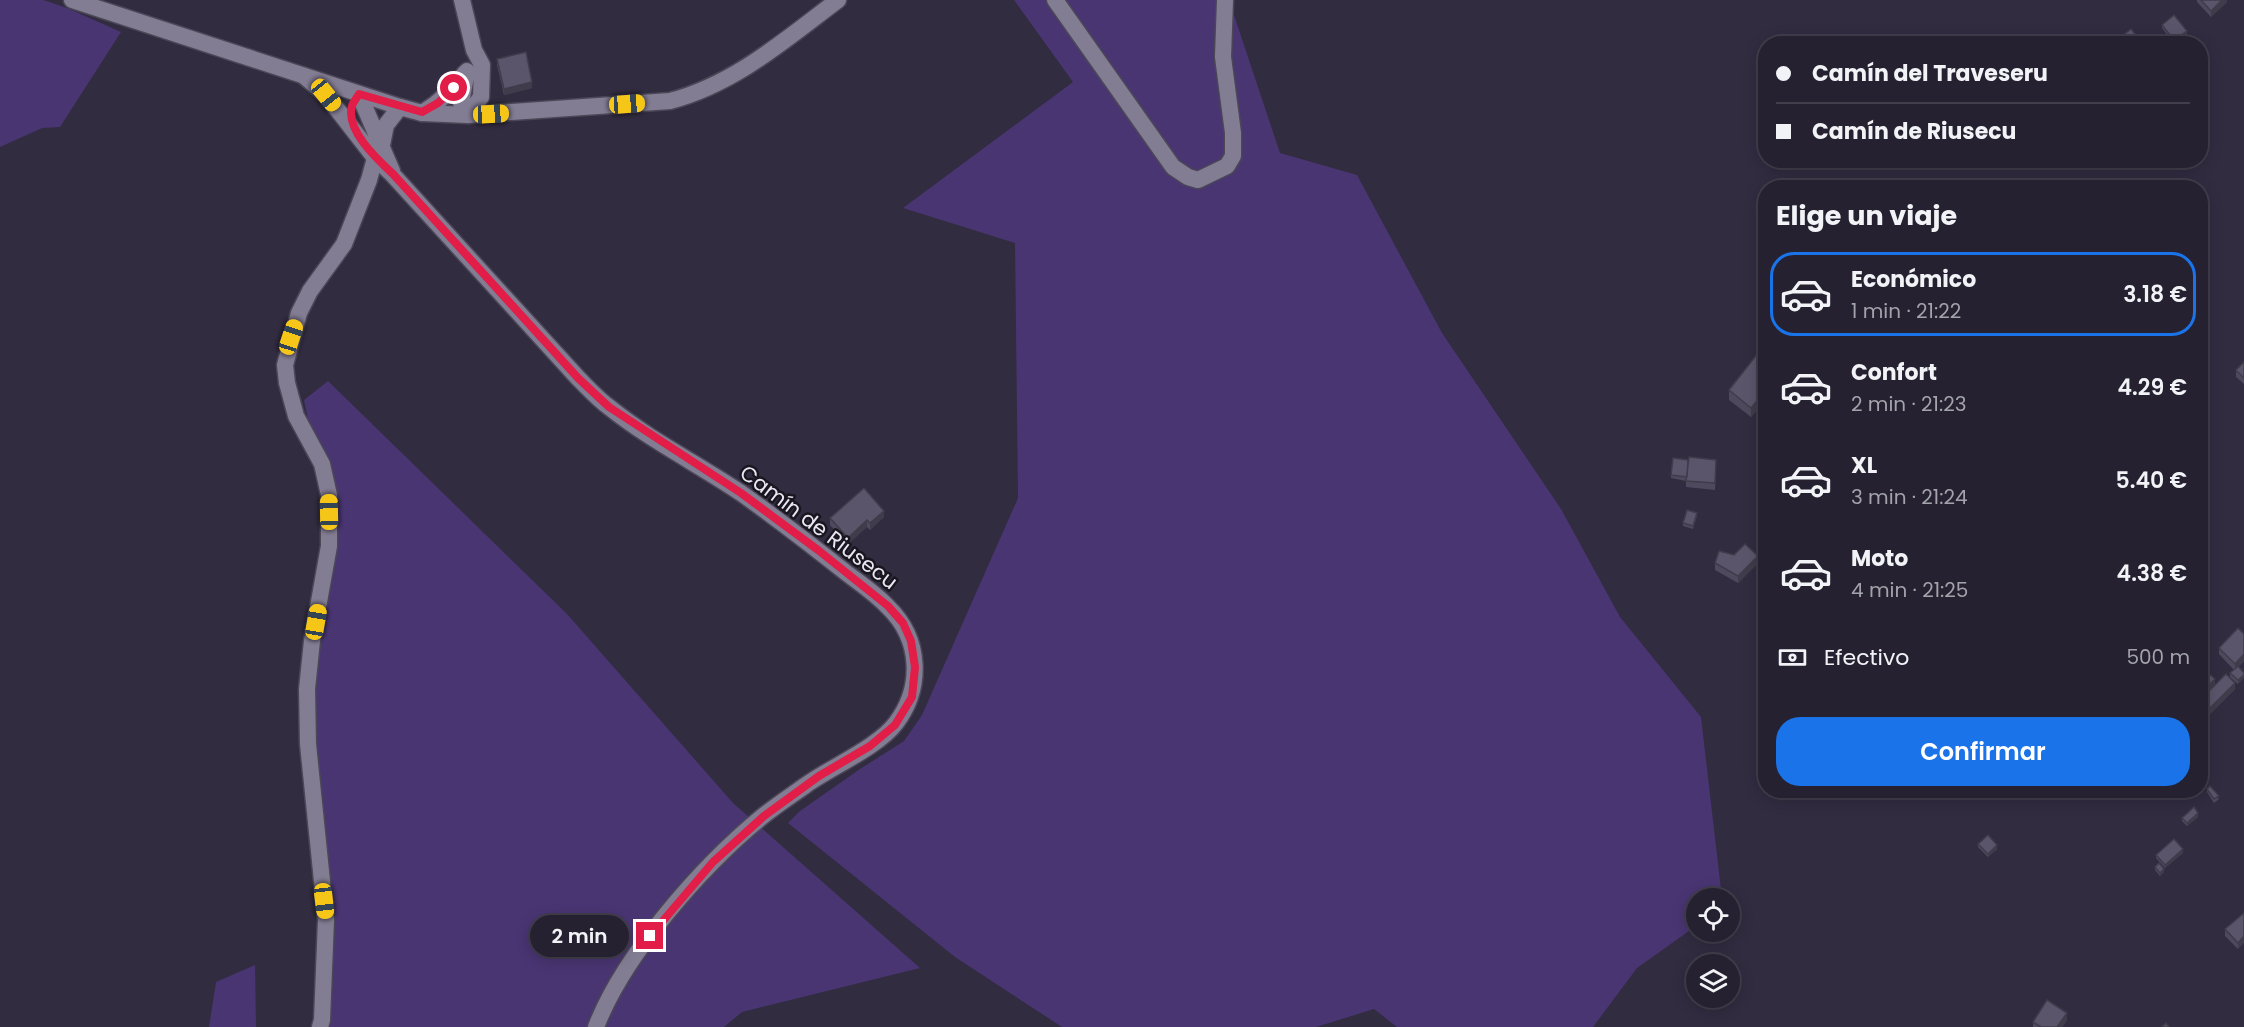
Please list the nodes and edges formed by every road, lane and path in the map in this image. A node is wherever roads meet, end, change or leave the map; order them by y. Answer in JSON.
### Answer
{"nodes":[{"id":1,"x":72,"y":0,"type":"edge"},
{"id":2,"x":462,"y":0,"type":"edge"},
{"id":3,"x":838,"y":0,"type":"edge"},
{"id":4,"x":1055,"y":0,"type":"edge"},
{"id":5,"x":1225,"y":0,"type":"edge"},
{"id":6,"x":474,"y":50,"type":"junction"},
{"id":7,"x":467,"y":71,"type":"junction"},
{"id":8,"x":304,"y":76,"type":"junction"},
{"id":9,"x":359,"y":94,"type":"junction"},
{"id":10,"x":400,"y":107,"type":"junction"},
{"id":11,"x":422,"y":112,"type":"junction"},
{"id":12,"x":468,"y":115,"type":"junction"},
{"id":13,"x":357,"y":134,"type":"junction"},
{"id":14,"x":378,"y":151,"type":"junction"},
{"id":15,"x":320,"y":1027,"type":"edge"},
{"id":16,"x":596,"y":1027,"type":"edge"}],
"edges":[{"from":1,"to":8,"type":"street"},
{"from":2,"to":6,"type":"street"},
{"from":3,"to":12,"type":"street"},
{"from":4,"to":5,"type":"street"},
{"from":6,"to":7,"type":"street"},
{"from":6,"to":12,"type":"street"},
{"from":7,"to":11,"type":"street"},
{"from":7,"to":12,"type":"street"},
{"from":8,"to":9,"type":"street"},
{"from":8,"to":13,"type":"street","name":"Camín de Riusecu"},
{"from":9,"to":10,"type":"street"},
{"from":9,"to":13,"type":"street","name":"Camín de Riusecu"},
{"from":9,"to":14,"type":"street","name":"Camín de Riusecu"},
{"from":10,"to":11,"type":"street"},
{"from":10,"to":14,"type":"street"},
{"from":11,"to":12,"type":"street"},
{"from":13,"to":14,"type":"street","name":"Camín de Riusecu"},
{"from":14,"to":15,"type":"street"},
{"from":14,"to":16,"type":"street","name":"Camín de Riusecu"}]}
